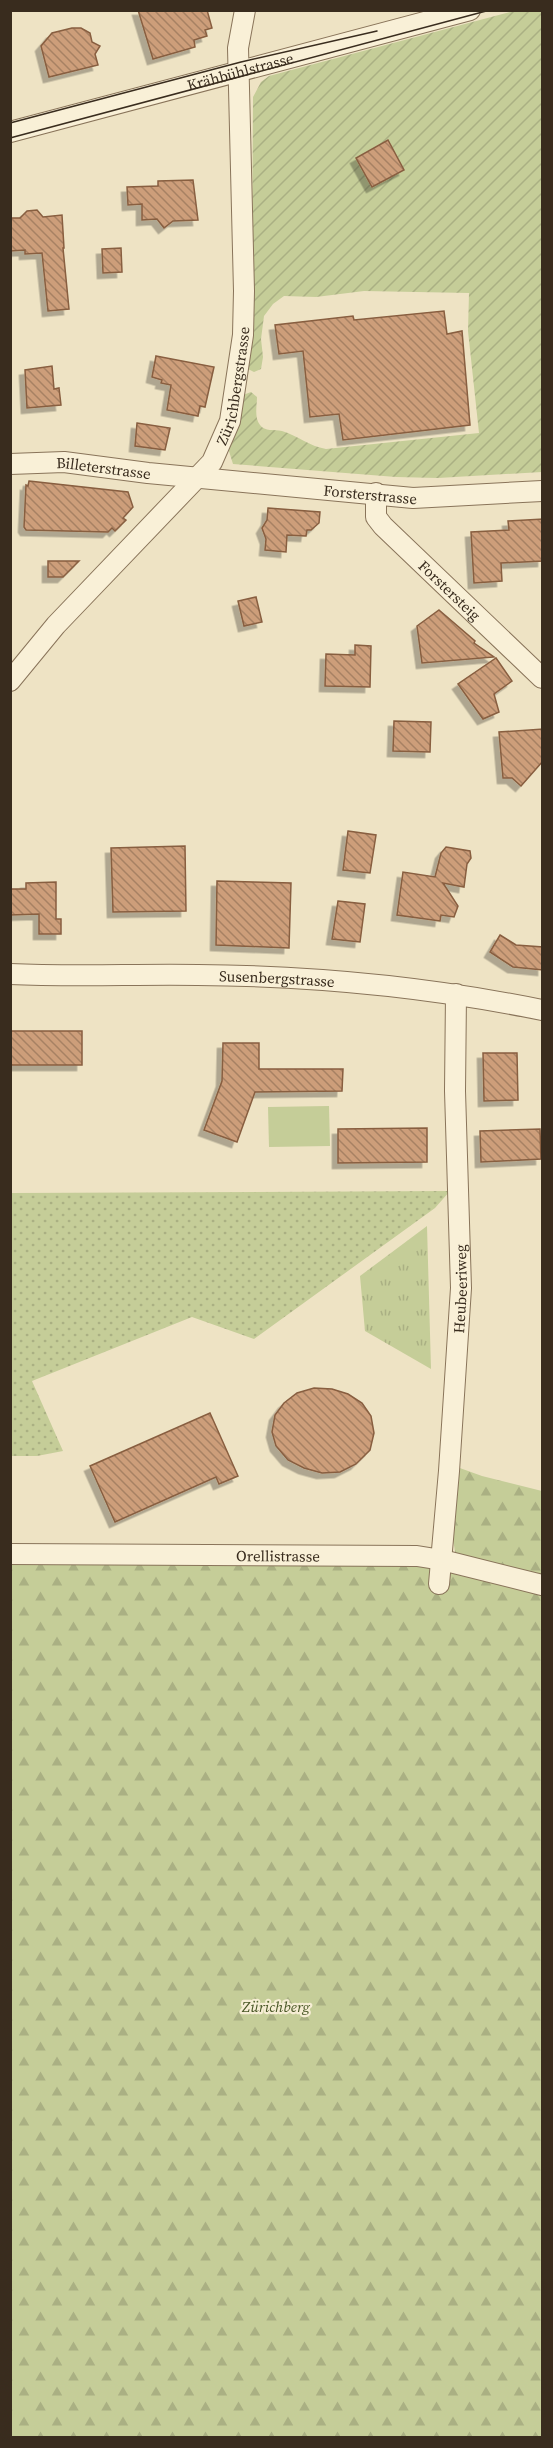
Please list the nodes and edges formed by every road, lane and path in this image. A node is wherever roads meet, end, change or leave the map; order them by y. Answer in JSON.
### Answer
{"nodes":[{"id":1,"x":245,"y":10,"type":"edge"},
{"id":2,"x":470,"y":10,"type":"edge"},
{"id":3,"x":240,"y":70,"type":"junction"},
{"id":4,"x":10,"y":132,"type":"edge"},
{"id":5,"x":10,"y":464,"type":"edge"},
{"id":6,"x":198,"y":478,"type":"junction"},
{"id":7,"x":543,"y":491,"type":"edge"},
{"id":8,"x":376,"y":493,"type":"junction"},
{"id":9,"x":543,"y":678,"type":"edge"},
{"id":10,"x":10,"y":681,"type":"edge"},
{"id":11,"x":10,"y":974,"type":"edge"},
{"id":12,"x":456,"y":994,"type":"junction"},
{"id":13,"x":543,"y":1010,"type":"edge"},
{"id":14,"x":10,"y":1554,"type":"edge"},
{"id":15,"x":442,"y":1560,"type":"junction"},
{"id":16,"x":439,"y":1584,"type":"dead end"},
{"id":17,"x":543,"y":1585,"type":"edge"}],
"edges":[{"from":1,"to":3,"type":"street","name":"Zürichbergstrasse"},
{"from":2,"to":3,"type":"street","name":"Krähbühlstrasse"},
{"from":3,"to":4,"type":"street","name":"Krähbühlstrasse"},
{"from":3,"to":6,"type":"street","name":"Zürichbergstrasse"},
{"from":5,"to":6,"type":"street","name":"Billeterstrasse"},
{"from":6,"to":8,"type":"street","name":"Forsterstrasse"},
{"from":6,"to":10,"type":"street","name":"Zürichbergstrasse"},
{"from":7,"to":8,"type":"street","name":"Forsterstrasse"},
{"from":8,"to":9,"type":"street","name":"Forstersteig"},
{"from":11,"to":12,"type":"street","name":"Susenbergstrasse"},
{"from":12,"to":13,"type":"street","name":"Susenbergstrasse"},
{"from":12,"to":15,"type":"street","name":"Heubeeriweg"},
{"from":14,"to":15,"type":"street","name":"Orellistrasse"},
{"from":15,"to":16,"type":"street","name":"Heubeeriweg"},
{"from":15,"to":17,"type":"street","name":"Orellistrasse"}]}
